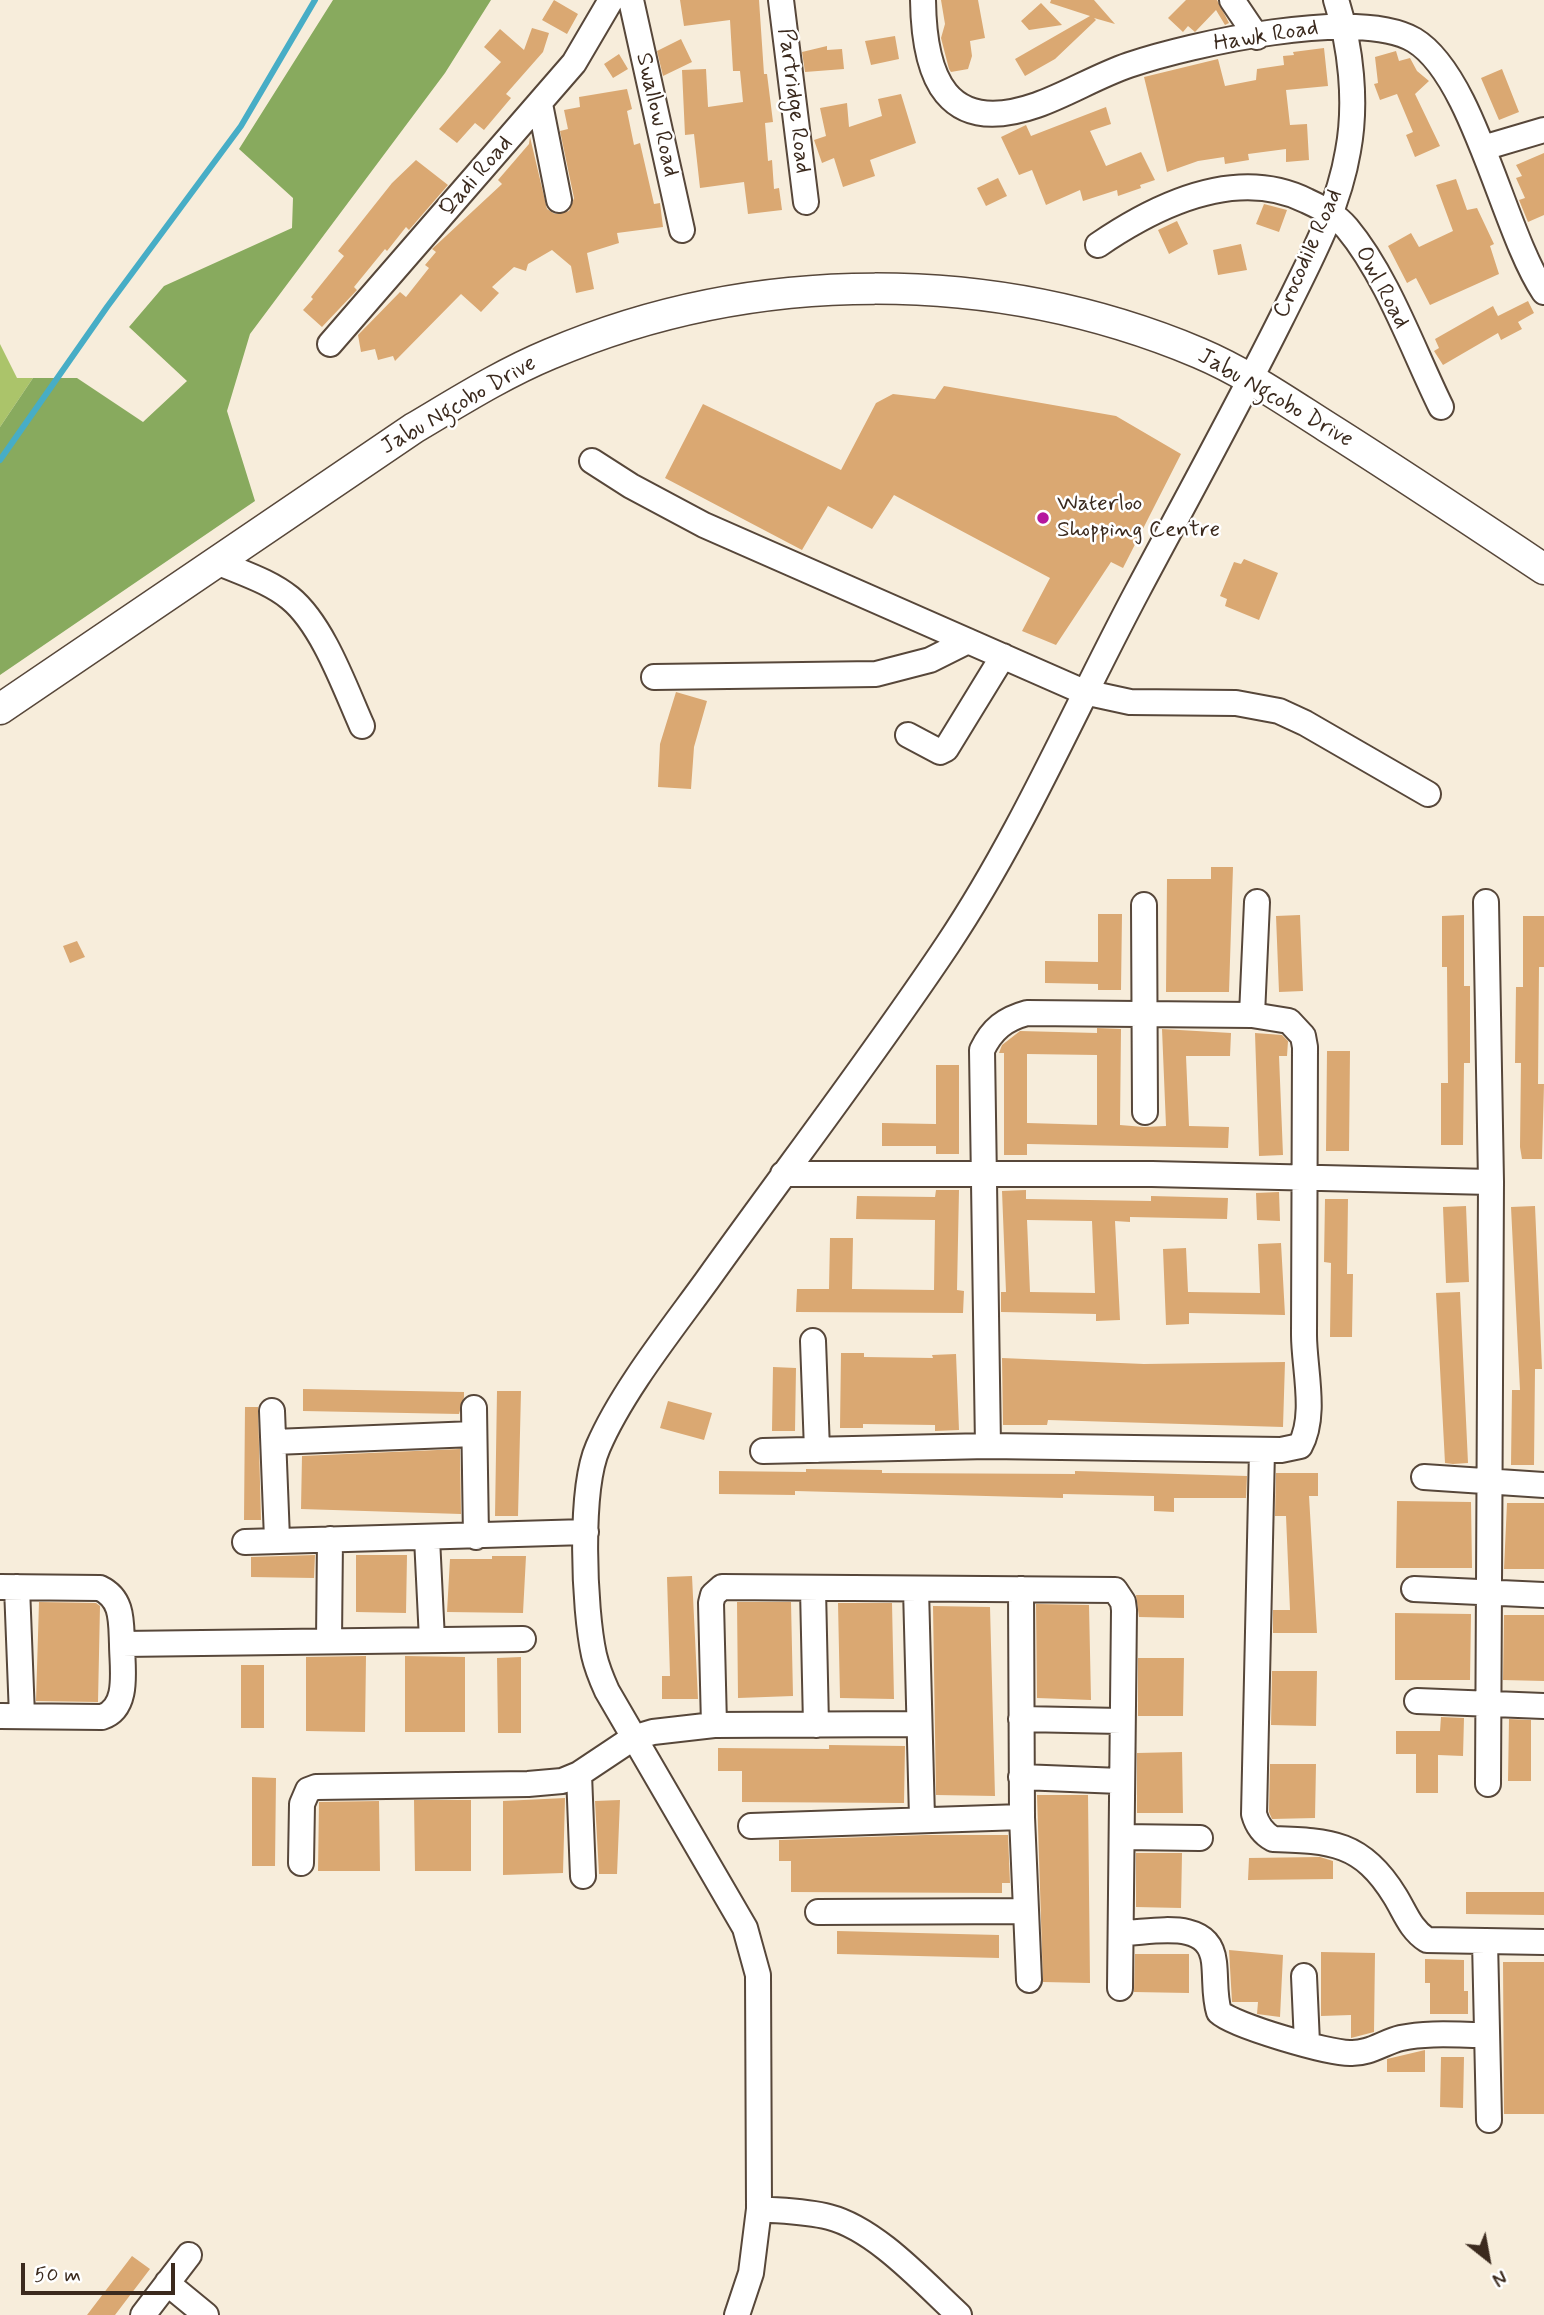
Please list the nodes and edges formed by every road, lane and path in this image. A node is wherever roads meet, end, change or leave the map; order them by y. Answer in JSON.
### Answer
{"nodes":[{"id":1,"x":611,"y":0,"type":"edge"},
{"id":2,"x":631,"y":0,"type":"edge"},
{"id":3,"x":781,"y":0,"type":"edge"},
{"id":4,"x":923,"y":0,"type":"edge"},
{"id":5,"x":1232,"y":0,"type":"edge"},
{"id":6,"x":1336,"y":0,"type":"edge"},
{"id":7,"x":1345,"y":27,"type":"junction"},
{"id":8,"x":1257,"y":37,"type":"junction"},
{"id":9,"x":540,"y":104,"type":"junction"},
{"id":10,"x":1544,"y":130,"type":"edge"},
{"id":11,"x":1483,"y":148,"type":"junction"},
{"id":12,"x":559,"y":200,"type":"dead end"},
{"id":13,"x":806,"y":202,"type":"dead end"},
{"id":14,"x":1331,"y":213,"type":"junction"},
{"id":15,"x":682,"y":230,"type":"dead end"},
{"id":16,"x":1098,"y":245,"type":"dead end"},
{"id":17,"x":1544,"y":292,"type":"edge"},
{"id":18,"x":330,"y":344,"type":"dead end"},
{"id":19,"x":1251,"y":379,"type":"junction"},
{"id":20,"x":1441,"y":407,"type":"dead end"},
{"id":21,"x":592,"y":461,"type":"dead end"},
{"id":22,"x":217,"y":562,"type":"junction"},
{"id":23,"x":1544,"y":569,"type":"edge"},
{"id":24,"x":968,"y":641,"type":"junction"},
{"id":25,"x":1003,"y":656,"type":"junction"},
{"id":26,"x":654,"y":677,"type":"dead end"},
{"id":27,"x":1084,"y":692,"type":"junction"},
{"id":28,"x":0,"y":709,"type":"edge"},
{"id":29,"x":362,"y":726,"type":"dead end"},
{"id":30,"x":908,"y":735,"type":"dead end"},
{"id":31,"x":1428,"y":794,"type":"dead end"},
{"id":32,"x":1257,"y":902,"type":"dead end"},
{"id":33,"x":1486,"y":902,"type":"dead end"},
{"id":34,"x":1144,"y":905,"type":"dead end"},
{"id":35,"x":1146,"y":1014,"type":"junction"},
{"id":36,"x":1252,"y":1015,"type":"junction"},
{"id":37,"x":1145,"y":1112,"type":"dead end"},
{"id":38,"x":783,"y":1174,"type":"junction"},
{"id":39,"x":982,"y":1174,"type":"junction"},
{"id":40,"x":1304,"y":1178,"type":"junction"},
{"id":41,"x":1491,"y":1182,"type":"junction"},
{"id":42,"x":813,"y":1342,"type":"dead end"},
{"id":43,"x":474,"y":1408,"type":"dead end"},
{"id":44,"x":272,"y":1410,"type":"dead end"},
{"id":45,"x":474,"y":1434,"type":"junction"},
{"id":46,"x":274,"y":1442,"type":"junction"},
{"id":47,"x":988,"y":1446,"type":"junction"},
{"id":48,"x":817,"y":1450,"type":"junction"},
{"id":49,"x":1262,"y":1450,"type":"junction"},
{"id":50,"x":763,"y":1451,"type":"dead end"},
{"id":51,"x":1424,"y":1478,"type":"dead end"},
{"id":52,"x":1490,"y":1482,"type":"junction"},
{"id":53,"x":1544,"y":1485,"type":"edge"},
{"id":54,"x":586,"y":1532,"type":"junction"},
{"id":55,"x":476,"y":1537,"type":"junction"},
{"id":56,"x":427,"y":1538,"type":"junction"},
{"id":57,"x":276,"y":1539,"type":"junction"},
{"id":58,"x":330,"y":1539,"type":"junction"},
{"id":59,"x":245,"y":1542,"type":"dead end"},
{"id":60,"x":8,"y":1587,"type":"edge"},
{"id":61,"x":813,"y":1588,"type":"junction"},
{"id":62,"x":916,"y":1589,"type":"junction"},
{"id":63,"x":1021,"y":1589,"type":"junction"},
{"id":64,"x":1414,"y":1589,"type":"dead end"},
{"id":65,"x":1490,"y":1593,"type":"junction"},
{"id":66,"x":1544,"y":1595,"type":"edge"},
{"id":67,"x":523,"y":1639,"type":"dead end"},
{"id":68,"x":432,"y":1640,"type":"junction"},
{"id":69,"x":329,"y":1641,"type":"junction"},
{"id":70,"x":122,"y":1644,"type":"junction"},
{"id":71,"x":1417,"y":1701,"type":"dead end"},
{"id":72,"x":1489,"y":1706,"type":"junction"},
{"id":73,"x":1544,"y":1706,"type":"edge"},
{"id":74,"x":11,"y":1716,"type":"edge"},
{"id":75,"x":1021,"y":1719,"type":"junction"},
{"id":76,"x":1121,"y":1721,"type":"junction"},
{"id":77,"x":919,"y":1724,"type":"junction"},
{"id":78,"x":816,"y":1725,"type":"junction"},
{"id":79,"x":714,"y":1726,"type":"junction"},
{"id":80,"x":633,"y":1738,"type":"junction"},
{"id":81,"x":579,"y":1774,"type":"junction"},
{"id":82,"x":1021,"y":1777,"type":"junction"},
{"id":83,"x":1121,"y":1781,"type":"junction"},
{"id":84,"x":1488,"y":1784,"type":"dead end"},
{"id":85,"x":1022,"y":1817,"type":"junction"},
{"id":86,"x":922,"y":1818,"type":"junction"},
{"id":87,"x":751,"y":1826,"type":"dead end"},
{"id":88,"x":1122,"y":1838,"type":"junction"},
{"id":89,"x":1200,"y":1838,"type":"dead end"},
{"id":90,"x":301,"y":1863,"type":"dead end"},
{"id":91,"x":583,"y":1876,"type":"dead end"},
{"id":92,"x":1026,"y":1910,"type":"junction"},
{"id":93,"x":818,"y":1912,"type":"dead end"},
{"id":94,"x":1123,"y":1933,"type":"junction"},
{"id":95,"x":1485,"y":1941,"type":"junction"},
{"id":96,"x":1544,"y":1942,"type":"edge"},
{"id":97,"x":1304,"y":1976,"type":"dead end"},
{"id":98,"x":1029,"y":1980,"type":"dead end"},
{"id":99,"x":1120,"y":1988,"type":"dead end"},
{"id":100,"x":1487,"y":2035,"type":"junction"},
{"id":101,"x":1307,"y":2043,"type":"junction"},
{"id":102,"x":1489,"y":2120,"type":"dead end"},
{"id":103,"x":759,"y":2209,"type":"junction"},
{"id":104,"x":189,"y":2255,"type":"dead end"},
{"id":105,"x":167,"y":2284,"type":"junction"},
{"id":106,"x":144,"y":2315,"type":"edge"},
{"id":107,"x":206,"y":2315,"type":"edge"},
{"id":108,"x":737,"y":2315,"type":"edge"},
{"id":109,"x":959,"y":2315,"type":"edge"}],
"edges":[{"from":1,"to":9,"type":"street","name":"Qadi Road"},
{"from":2,"to":15,"type":"street","name":"Swallow Road"},
{"from":3,"to":13,"type":"street","name":"Partridge Road"},
{"from":4,"to":8,"type":"street","name":"Hawk Road"},
{"from":5,"to":8,"type":"street"},
{"from":6,"to":7,"type":"street","name":"Crocodile Road"},
{"from":7,"to":8,"type":"street","name":"Hawk Road"},
{"from":7,"to":11,"type":"street","name":"Hawk Road"},
{"from":7,"to":14,"type":"street","name":"Crocodile Road"},
{"from":9,"to":12,"type":"street"},
{"from":9,"to":18,"type":"street","name":"Qadi Road"},
{"from":10,"to":11,"type":"street"},
{"from":11,"to":17,"type":"street","name":"Hawk Road"},
{"from":14,"to":16,"type":"street","name":"Owl Road"},
{"from":14,"to":19,"type":"street","name":"Crocodile Road"},
{"from":14,"to":20,"type":"street","name":"Owl Road"},
{"from":19,"to":22,"type":"main road","name":"Jabu Ngcobo Drive"},
{"from":19,"to":23,"type":"main road","name":"Jabu Ngcobo Drive"},
{"from":19,"to":27,"type":"street","name":"Crocodile Road"},
{"from":21,"to":24,"type":"street"},
{"from":22,"to":28,"type":"main road","name":"Jabu Ngcobo Drive"},
{"from":22,"to":29,"type":"street"},
{"from":24,"to":25,"type":"street"},
{"from":24,"to":26,"type":"street"},
{"from":25,"to":27,"type":"street"},
{"from":25,"to":30,"type":"street"},
{"from":27,"to":31,"type":"street"},
{"from":27,"to":38,"type":"street","name":"Crocodile Road"},
{"from":32,"to":36,"type":"street"},
{"from":33,"to":41,"type":"street"},
{"from":34,"to":35,"type":"street"},
{"from":35,"to":36,"type":"street"},
{"from":35,"to":37,"type":"street"},
{"from":35,"to":39,"type":"street"},
{"from":36,"to":40,"type":"street"},
{"from":38,"to":39,"type":"street"},
{"from":38,"to":54,"type":"street","name":"Crocodile Road"},
{"from":39,"to":40,"type":"street"},
{"from":39,"to":47,"type":"street"},
{"from":40,"to":41,"type":"street"},
{"from":40,"to":49,"type":"street"},
{"from":41,"to":52,"type":"street"},
{"from":42,"to":48,"type":"street"},
{"from":43,"to":45,"type":"street"},
{"from":44,"to":46,"type":"street"},
{"from":45,"to":46,"type":"street"},
{"from":45,"to":55,"type":"street"},
{"from":46,"to":57,"type":"street"},
{"from":47,"to":48,"type":"street"},
{"from":47,"to":49,"type":"street"},
{"from":48,"to":50,"type":"street"},
{"from":49,"to":95,"type":"street"},
{"from":51,"to":52,"type":"street"},
{"from":52,"to":53,"type":"street"},
{"from":52,"to":65,"type":"street"},
{"from":54,"to":55,"type":"street"},
{"from":54,"to":80,"type":"street","name":"Crocodile Road"},
{"from":55,"to":56,"type":"street"},
{"from":56,"to":58,"type":"street"},
{"from":56,"to":68,"type":"street"},
{"from":57,"to":58,"type":"street"},
{"from":57,"to":59,"type":"street"},
{"from":58,"to":69,"type":"street"},
{"from":60,"to":70,"type":"street"},
{"from":60,"to":74,"type":"street"},
{"from":61,"to":62,"type":"street"},
{"from":61,"to":78,"type":"street"},
{"from":61,"to":79,"type":"street"},
{"from":62,"to":63,"type":"street"},
{"from":62,"to":77,"type":"street"},
{"from":63,"to":75,"type":"street"},
{"from":63,"to":76,"type":"street"},
{"from":64,"to":65,"type":"street"},
{"from":65,"to":66,"type":"street"},
{"from":65,"to":72,"type":"street"},
{"from":67,"to":68,"type":"street"},
{"from":68,"to":69,"type":"street"},
{"from":69,"to":70,"type":"street"},
{"from":70,"to":74,"type":"street"},
{"from":71,"to":72,"type":"street"},
{"from":72,"to":73,"type":"street"},
{"from":72,"to":84,"type":"street"},
{"from":75,"to":76,"type":"street"},
{"from":75,"to":82,"type":"street"},
{"from":76,"to":83,"type":"street"},
{"from":77,"to":78,"type":"street"},
{"from":77,"to":86,"type":"street"},
{"from":78,"to":79,"type":"street"},
{"from":79,"to":80,"type":"street"},
{"from":80,"to":81,"type":"street"},
{"from":80,"to":103,"type":"street","name":"Crocodile Road"},
{"from":81,"to":90,"type":"street"},
{"from":81,"to":91,"type":"street"},
{"from":82,"to":83,"type":"street"},
{"from":82,"to":85,"type":"street"},
{"from":83,"to":88,"type":"street"},
{"from":85,"to":86,"type":"street"},
{"from":85,"to":92,"type":"street"},
{"from":86,"to":87,"type":"street"},
{"from":88,"to":89,"type":"street"},
{"from":88,"to":94,"type":"street"},
{"from":92,"to":93,"type":"street"},
{"from":92,"to":98,"type":"street"},
{"from":94,"to":99,"type":"street"},
{"from":94,"to":101,"type":"street"},
{"from":95,"to":96,"type":"street"},
{"from":95,"to":100,"type":"street"},
{"from":97,"to":101,"type":"street"},
{"from":100,"to":101,"type":"street"},
{"from":100,"to":102,"type":"street"},
{"from":103,"to":108,"type":"street","name":"Crocodile Road"},
{"from":103,"to":109,"type":"street"},
{"from":104,"to":105,"type":"street"},
{"from":105,"to":106,"type":"street"},
{"from":105,"to":107,"type":"street"}]}
